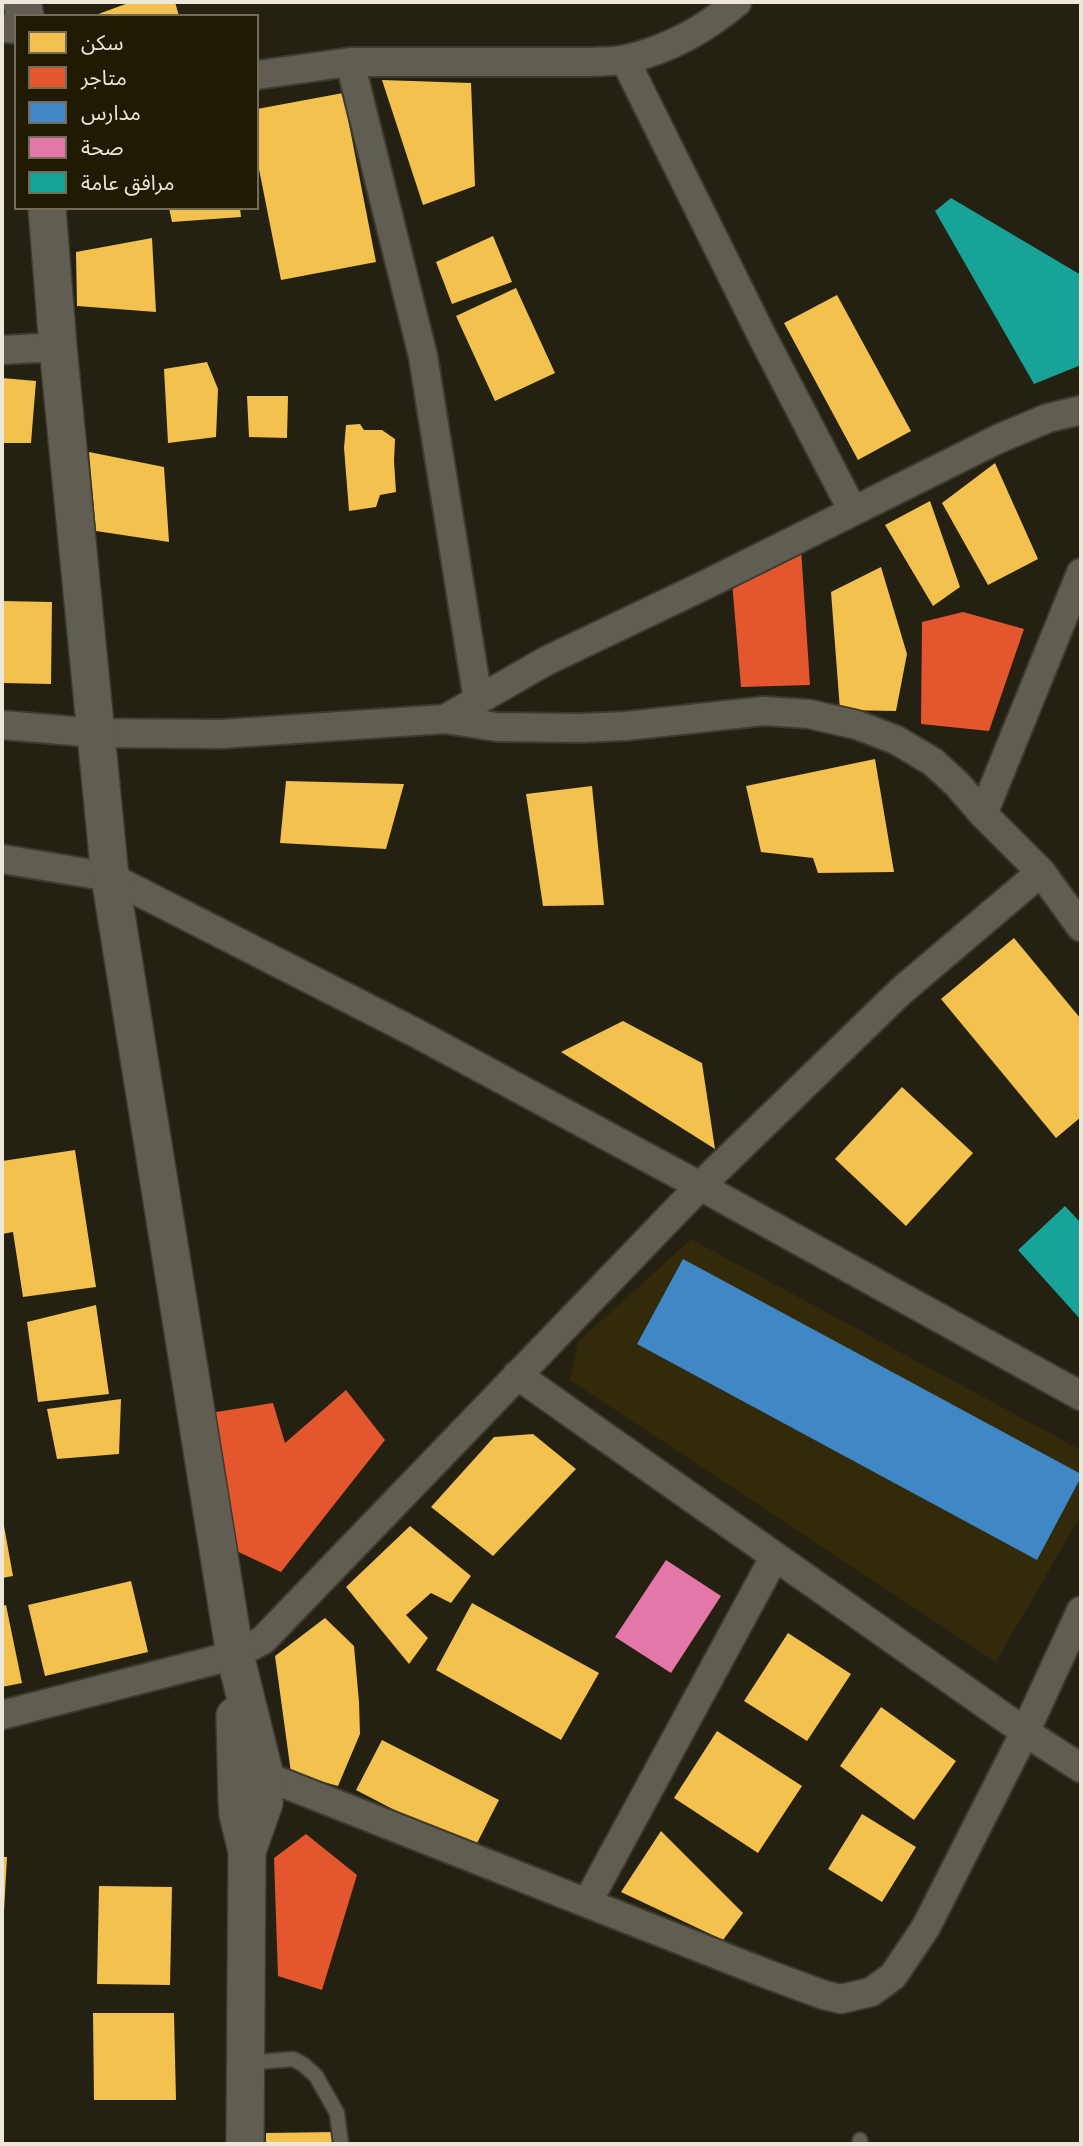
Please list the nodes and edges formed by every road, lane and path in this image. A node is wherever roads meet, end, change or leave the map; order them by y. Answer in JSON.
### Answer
{"nodes":[{"id":1,"x":737,"y":2,"type":"edge"},
{"id":2,"x":625,"y":60,"type":"junction"},
{"id":3,"x":350,"y":62,"type":"junction"},
{"id":4,"x":259,"y":75,"type":"edge"},
{"id":5,"x":47,"y":210,"type":"edge"},
{"id":6,"x":58,"y":347,"type":"junction"},
{"id":7,"x":2,"y":351,"type":"edge"},
{"id":8,"x":1081,"y":410,"type":"edge"},
{"id":9,"x":853,"y":511,"type":"junction"},
{"id":10,"x":1081,"y":573,"type":"edge"},
{"id":11,"x":478,"y":700,"type":"junction"},
{"id":12,"x":445,"y":719,"type":"junction"},
{"id":13,"x":2,"y":725,"type":"edge"},
{"id":14,"x":97,"y":733,"type":"junction"},
{"id":15,"x":982,"y":814,"type":"junction"},
{"id":16,"x":2,"y":859,"type":"edge"},
{"id":17,"x":1041,"y":872,"type":"junction"},
{"id":18,"x":110,"y":877,"type":"junction"},
{"id":19,"x":1081,"y":927,"type":"edge"},
{"id":20,"x":700,"y":1186,"type":"junction"},
{"id":21,"x":517,"y":1375,"type":"junction"},
{"id":22,"x":1081,"y":1396,"type":"edge"},
{"id":23,"x":775,"y":1556,"type":"junction"},
{"id":24,"x":1081,"y":1611,"type":"edge"},
{"id":25,"x":235,"y":1655,"type":"junction"},
{"id":26,"x":2,"y":1714,"type":"edge"},
{"id":27,"x":1025,"y":1732,"type":"junction"},
{"id":28,"x":1081,"y":1768,"type":"edge"},
{"id":29,"x":265,"y":1776,"type":"junction"},
{"id":30,"x":247,"y":1851,"type":"junction"},
{"id":31,"x":586,"y":1903,"type":"junction"},
{"id":32,"x":246,"y":2064,"type":"junction"},
{"id":33,"x":245,"y":2144,"type":"edge"},
{"id":34,"x":341,"y":2144,"type":"edge"}],
"edges":[{"from":1,"to":2,"type":"street"},
{"from":2,"to":3,"type":"street"},
{"from":2,"to":9,"type":"street"},
{"from":3,"to":4,"type":"street"},
{"from":3,"to":11,"type":"street"},
{"from":5,"to":6,"type":"street"},
{"from":6,"to":7,"type":"street"},
{"from":6,"to":14,"type":"street"},
{"from":8,"to":9,"type":"street"},
{"from":9,"to":11,"type":"street"},
{"from":10,"to":15,"type":"street"},
{"from":11,"to":12,"type":"street"},
{"from":12,"to":14,"type":"street"},
{"from":12,"to":15,"type":"street"},
{"from":13,"to":14,"type":"street"},
{"from":14,"to":18,"type":"street"},
{"from":15,"to":17,"type":"street"},
{"from":16,"to":18,"type":"street"},
{"from":17,"to":19,"type":"street"},
{"from":17,"to":20,"type":"street"},
{"from":18,"to":20,"type":"street"},
{"from":18,"to":25,"type":"street"},
{"from":20,"to":21,"type":"street"},
{"from":20,"to":22,"type":"street"},
{"from":21,"to":23,"type":"street"},
{"from":21,"to":25,"type":"street"},
{"from":23,"to":27,"type":"street"},
{"from":23,"to":31,"type":"street"},
{"from":24,"to":27,"type":"street"},
{"from":25,"to":26,"type":"street"},
{"from":25,"to":29,"type":"street"},
{"from":25,"to":30,"type":"street"},
{"from":27,"to":28,"type":"street"},
{"from":27,"to":31,"type":"street"},
{"from":29,"to":30,"type":"street"},
{"from":29,"to":31,"type":"street"},
{"from":30,"to":32,"type":"street"},
{"from":32,"to":33,"type":"street"},
{"from":32,"to":34,"type":"lane"}]}
